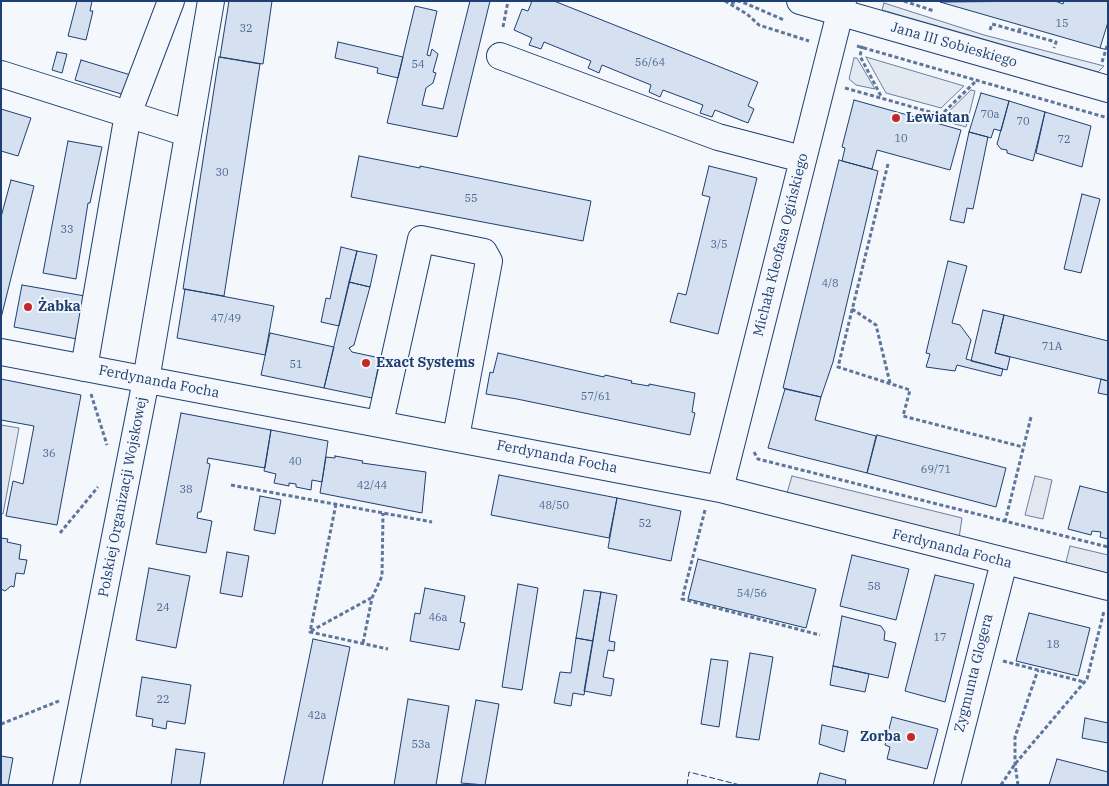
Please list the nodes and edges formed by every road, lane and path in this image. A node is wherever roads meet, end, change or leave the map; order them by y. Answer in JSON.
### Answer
{"nodes":[{"id":1,"x":171,"y":1,"type":"edge"},
{"id":2,"x":210,"y":1,"type":"edge"},
{"id":3,"x":508,"y":1,"type":"edge"},
{"id":4,"x":725,"y":1,"type":"edge"},
{"id":5,"x":731,"y":3,"type":"junction"},
{"id":6,"x":841,"y":7,"type":"edge"},
{"id":7,"x":796,"y":12,"type":"edge"},
{"id":8,"x":1020,"y":25,"type":"dead end"},
{"id":9,"x":503,"y":27,"type":"dead end"},
{"id":10,"x":990,"y":30,"type":"dead end"},
{"id":11,"x":1019,"y":32,"type":"junction"},
{"id":12,"x":1108,"y":43,"type":"edge"},
{"id":13,"x":862,"y":48,"type":"junction"},
{"id":14,"x":1054,"y":49,"type":"dead end"},
{"id":15,"x":807,"y":50,"type":"dead end"},
{"id":16,"x":852,"y":53,"type":"dead end"},
{"id":17,"x":500,"y":56,"type":"dead end"},
{"id":18,"x":1102,"y":62,"type":"dead end"},
{"id":19,"x":1,"y":74,"type":"edge"},
{"id":20,"x":846,"y":79,"type":"dead end"},
{"id":21,"x":977,"y":81,"type":"junction"},
{"id":22,"x":843,"y":87,"type":"junction"},
{"id":23,"x":1108,"y":89,"type":"edge"},
{"id":24,"x":841,"y":96,"type":"dead end"},
{"id":25,"x":883,"y":98,"type":"junction"},
{"id":26,"x":128,"y":114,"type":"junction"},
{"id":27,"x":1108,"y":118,"type":"edge"},
{"id":28,"x":187,"y":133,"type":"junction"},
{"id":29,"x":802,"y":159,"type":"junction"},
{"id":30,"x":888,"y":164,"type":"dead end"},
{"id":31,"x":852,"y":309,"type":"junction"},
{"id":32,"x":1,"y":352,"type":"edge"},
{"id":33,"x":87,"y":378,"type":"junction"},
{"id":34,"x":146,"y":380,"type":"junction"},
{"id":35,"x":890,"y":384,"type":"junction"},
{"id":36,"x":1031,"y":417,"type":"dead end"},
{"id":37,"x":380,"y":423,"type":"junction"},
{"id":38,"x":456,"y":437,"type":"junction"},
{"id":39,"x":1023,"y":447,"type":"junction"},
{"id":40,"x":752,"y":448,"type":"dead end"},
{"id":41,"x":108,"y":451,"type":"dead end"},
{"id":42,"x":102,"y":483,"type":"dead end"},
{"id":43,"x":231,"y":485,"type":"dead end"},
{"id":44,"x":713,"y":499,"type":"junction"},
{"id":45,"x":336,"y":504,"type":"junction"},
{"id":46,"x":383,"y":513,"type":"junction"},
{"id":47,"x":432,"y":522,"type":"dead end"},
{"id":48,"x":1005,"y":522,"type":"junction"},
{"id":49,"x":60,"y":533,"type":"dead end"},
{"id":50,"x":1108,"y":547,"type":"edge"},
{"id":51,"x":1004,"y":562,"type":"junction"},
{"id":52,"x":372,"y":598,"type":"junction"},
{"id":53,"x":1106,"y":598,"type":"edge"},
{"id":54,"x":310,"y":632,"type":"junction"},
{"id":55,"x":820,"y":635,"type":"dead end"},
{"id":56,"x":363,"y":643,"type":"junction"},
{"id":57,"x":388,"y":648,"type":"dead end"},
{"id":58,"x":997,"y":660,"type":"dead end"},
{"id":59,"x":1038,"y":670,"type":"junction"},
{"id":60,"x":1084,"y":682,"type":"junction"},
{"id":61,"x":60,"y":700,"type":"dead end"},
{"id":62,"x":1,"y":724,"type":"edge"},
{"id":63,"x":1015,"y":764,"type":"junction"},
{"id":64,"x":66,"y":785,"type":"edge"},
{"id":65,"x":947,"y":785,"type":"edge"},
{"id":66,"x":1001,"y":785,"type":"edge"},
{"id":67,"x":1018,"y":785,"type":"edge"}],
"edges":[{"from":1,"to":26,"type":"street"},
{"from":2,"to":28,"type":"street","name":"Polskiej Organizacji Wojskowej"},
{"from":3,"to":9,"type":"path"},
{"from":4,"to":5,"type":"path"},
{"from":5,"to":7,"type":"path"},
{"from":5,"to":15,"type":"path"},
{"from":6,"to":7,"type":"street","name":"Jana III Sobieskiego"},
{"from":6,"to":23,"type":"street","name":"Jana III Sobieskiego"},
{"from":6,"to":29,"type":"street","name":"Michała Kleofasa Ogińskiego"},
{"from":8,"to":11,"type":"path"},
{"from":10,"to":11,"type":"path"},
{"from":11,"to":14,"type":"path"},
{"from":12,"to":18,"type":"path"},
{"from":13,"to":16,"type":"path"},
{"from":13,"to":21,"type":"path"},
{"from":13,"to":25,"type":"path"},
{"from":17,"to":29,"type":"street"},
{"from":19,"to":26,"type":"street"},
{"from":20,"to":22,"type":"path"},
{"from":21,"to":25,"type":"path"},
{"from":21,"to":27,"type":"path"},
{"from":22,"to":24,"type":"path"},
{"from":22,"to":25,"type":"path"},
{"from":26,"to":28,"type":"street"},
{"from":26,"to":33,"type":"street"},
{"from":28,"to":34,"type":"street","name":"Polskiej Organizacji Wojskowej"},
{"from":29,"to":44,"type":"street","name":"Michała Kleofasa Ogińskiego"},
{"from":30,"to":31,"type":"path"},
{"from":31,"to":35,"type":"path"},
{"from":31,"to":35,"type":"path"},
{"from":32,"to":33,"type":"street","name":"Ferdynanda Focha"},
{"from":33,"to":34,"type":"street","name":"Ferdynanda Focha"},
{"from":33,"to":41,"type":"path"},
{"from":34,"to":37,"type":"street","name":"Ferdynanda Focha"},
{"from":34,"to":64,"type":"street","name":"Polskiej Organizacji Wojskowej"},
{"from":35,"to":39,"type":"path"},
{"from":36,"to":39,"type":"path"},
{"from":37,"to":38,"type":"street","name":"Ferdynanda Focha"},
{"from":37,"to":38,"type":"street"},
{"from":38,"to":44,"type":"street","name":"Ferdynanda Focha"},
{"from":39,"to":48,"type":"path"},
{"from":40,"to":48,"type":"path"},
{"from":42,"to":49,"type":"path"},
{"from":43,"to":45,"type":"path"},
{"from":44,"to":51,"type":"street","name":"Ferdynanda Focha"},
{"from":44,"to":55,"type":"path"},
{"from":45,"to":46,"type":"path"},
{"from":45,"to":54,"type":"path"},
{"from":46,"to":47,"type":"path"},
{"from":46,"to":52,"type":"path"},
{"from":48,"to":50,"type":"path"},
{"from":51,"to":53,"type":"street","name":"Ferdynanda Focha"},
{"from":51,"to":65,"type":"street","name":"Zygmunta Glogera"},
{"from":52,"to":54,"type":"path"},
{"from":52,"to":56,"type":"path"},
{"from":53,"to":60,"type":"path"},
{"from":54,"to":56,"type":"path"},
{"from":56,"to":57,"type":"path"},
{"from":58,"to":59,"type":"path"},
{"from":59,"to":60,"type":"path"},
{"from":59,"to":63,"type":"path"},
{"from":60,"to":63,"type":"path"},
{"from":61,"to":62,"type":"path"},
{"from":63,"to":66,"type":"path"},
{"from":63,"to":67,"type":"path"}]}
